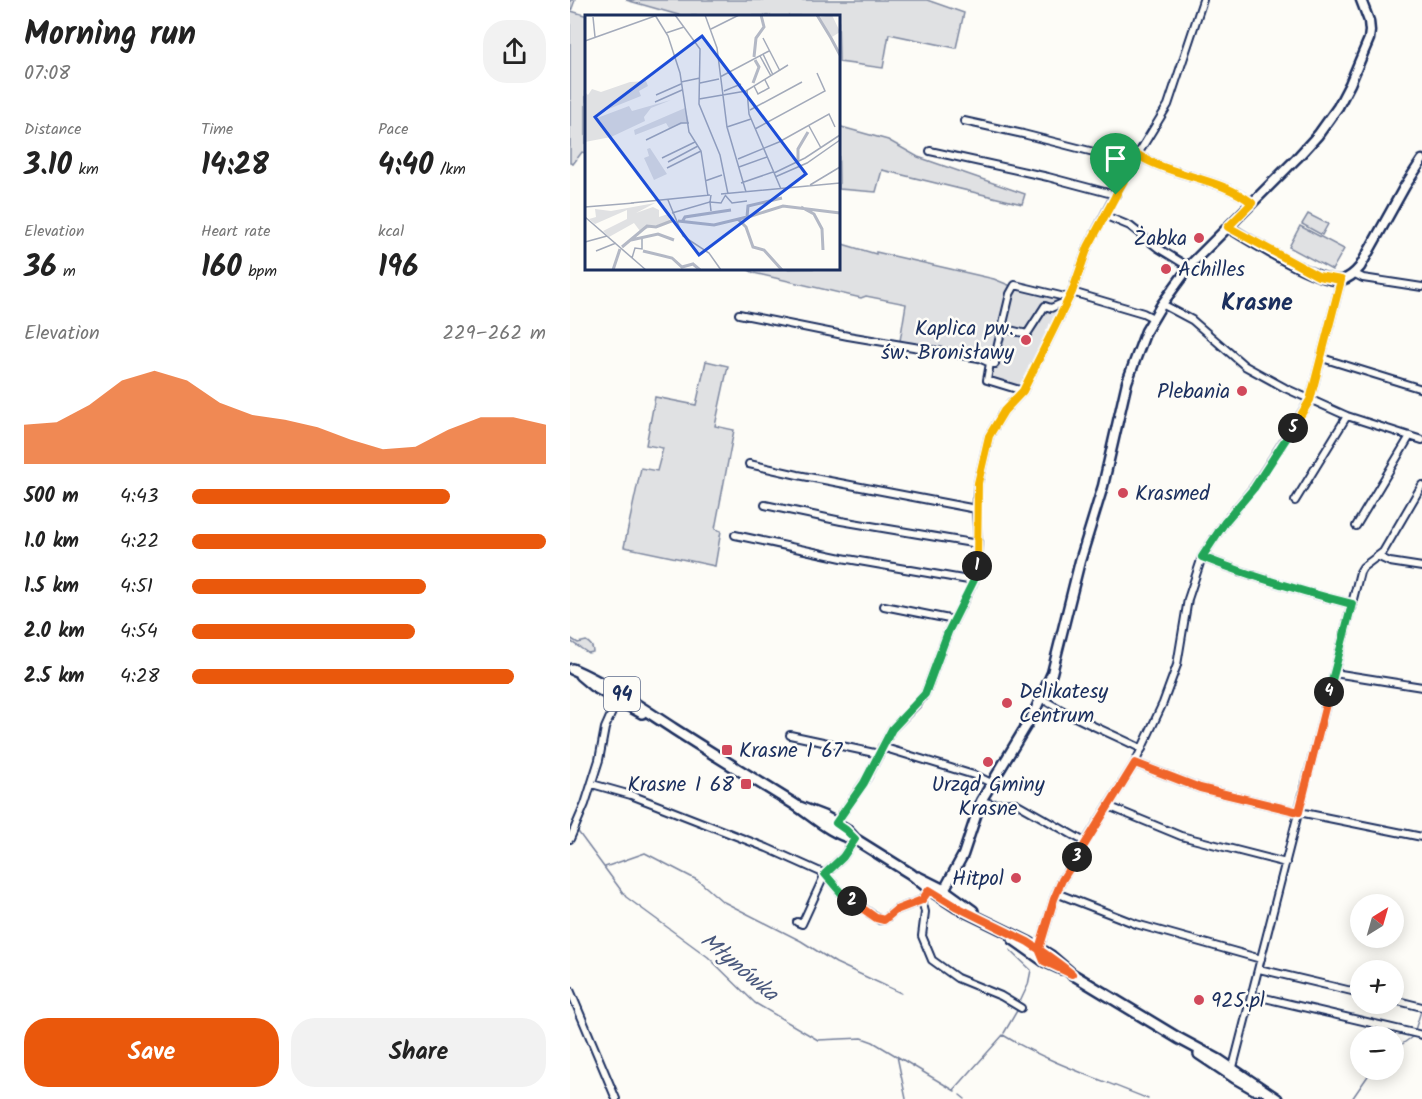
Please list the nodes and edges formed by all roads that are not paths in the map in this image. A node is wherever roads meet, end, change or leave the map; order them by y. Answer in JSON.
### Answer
{"nodes":[{"id":1,"x":1203,"y":0,"type":"edge"},
{"id":2,"x":1361,"y":0,"type":"edge"},
{"id":3,"x":964,"y":121,"type":"dead end"},
{"id":4,"x":930,"y":151,"type":"dead end"},
{"id":5,"x":1138,"y":155,"type":"junction"},
{"id":6,"x":1422,"y":160,"type":"edge"},
{"id":7,"x":1133,"y":162,"type":"junction"},
{"id":8,"x":1116,"y":195,"type":"junction"},
{"id":9,"x":1252,"y":203,"type":"junction"},
{"id":10,"x":1106,"y":216,"type":"junction"},
{"id":11,"x":1228,"y":227,"type":"junction"},
{"id":12,"x":1189,"y":267,"type":"junction"},
{"id":13,"x":1354,"y":274,"type":"junction"},
{"id":14,"x":1341,"y":280,"type":"junction"},
{"id":15,"x":1422,"y":287,"type":"edge"},
{"id":16,"x":1069,"y":297,"type":"junction"},
{"id":17,"x":1162,"y":304,"type":"junction"},
{"id":18,"x":739,"y":314,"type":"dead end"},
{"id":19,"x":1153,"y":318,"type":"junction"},
{"id":20,"x":1002,"y":328,"type":"junction"},
{"id":21,"x":1322,"y":358,"type":"junction"},
{"id":22,"x":990,"y":363,"type":"junction"},
{"id":23,"x":1422,"y":389,"type":"edge"},
{"id":24,"x":1023,"y":391,"type":"junction"},
{"id":25,"x":1310,"y":400,"type":"junction"},
{"id":26,"x":1347,"y":416,"type":"junction"},
{"id":27,"x":1410,"y":436,"type":"junction"},
{"id":28,"x":1422,"y":440,"type":"edge"},
{"id":29,"x":748,"y":464,"type":"dead end"},
{"id":30,"x":1422,"y":485,"type":"edge"},
{"id":31,"x":1295,"y":501,"type":"dead end"},
{"id":32,"x":765,"y":505,"type":"dead end"},
{"id":33,"x":976,"y":509,"type":"junction"},
{"id":34,"x":1356,"y":526,"type":"dead end"},
{"id":35,"x":735,"y":535,"type":"dead end"},
{"id":36,"x":978,"y":544,"type":"junction"},
{"id":37,"x":1202,"y":557,"type":"junction"},
{"id":38,"x":1379,"y":557,"type":"junction"},
{"id":39,"x":1422,"y":567,"type":"edge"},
{"id":40,"x":974,"y":580,"type":"junction"},
{"id":41,"x":1352,"y":604,"type":"junction"},
{"id":42,"x":884,"y":606,"type":"dead end"},
{"id":43,"x":954,"y":621,"type":"junction"},
{"id":44,"x":571,"y":668,"type":"edge"},
{"id":45,"x":1334,"y":673,"type":"junction"},
{"id":46,"x":1422,"y":687,"type":"edge"},
{"id":47,"x":1041,"y":698,"type":"junction"},
{"id":48,"x":617,"y":700,"type":"junction"},
{"id":49,"x":669,"y":726,"type":"junction"},
{"id":50,"x":790,"y":735,"type":"dead end"},
{"id":51,"x":882,"y":747,"type":"junction"},
{"id":52,"x":1142,"y":749,"type":"junction"},
{"id":53,"x":879,"y":754,"type":"junction"},
{"id":54,"x":1135,"y":763,"type":"junction"},
{"id":55,"x":991,"y":783,"type":"junction"},
{"id":56,"x":592,"y":784,"type":"junction"},
{"id":57,"x":981,"y":801,"type":"junction"},
{"id":58,"x":797,"y":806,"type":"junction"},
{"id":59,"x":1108,"y":806,"type":"junction"},
{"id":60,"x":1299,"y":812,"type":"junction"},
{"id":61,"x":821,"y":823,"type":"junction"},
{"id":62,"x":836,"y":823,"type":"junction"},
{"id":63,"x":839,"y":834,"type":"junction"},
{"id":64,"x":571,"y":836,"type":"edge"},
{"id":65,"x":1422,"y":837,"type":"edge"},
{"id":66,"x":854,"y":839,"type":"junction"},
{"id":67,"x":1084,"y":842,"type":"junction"},
{"id":68,"x":1286,"y":863,"type":"junction"},
{"id":69,"x":825,"y":874,"type":"junction"},
{"id":70,"x":911,"y":874,"type":"junction"},
{"id":71,"x":944,"y":890,"type":"junction"},
{"id":72,"x":931,"y":891,"type":"junction"},
{"id":73,"x":1056,"y":893,"type":"junction"},
{"id":74,"x":922,"y":900,"type":"junction"},
{"id":75,"x":949,"y":902,"type":"junction"},
{"id":76,"x":979,"y":916,"type":"junction"},
{"id":77,"x":797,"y":922,"type":"dead end"},
{"id":78,"x":1004,"y":931,"type":"junction"},
{"id":79,"x":1024,"y":948,"type":"junction"},
{"id":80,"x":1039,"y":949,"type":"junction"},
{"id":81,"x":1261,"y":959,"type":"junction"},
{"id":82,"x":1044,"y":961,"type":"junction"},
{"id":83,"x":1259,"y":969,"type":"junction"},
{"id":84,"x":1072,"y":974,"type":"junction"},
{"id":85,"x":570,"y":990,"type":"edge"},
{"id":86,"x":1350,"y":991,"type":"edge"},
{"id":87,"x":1252,"y":995,"type":"junction"},
{"id":88,"x":1404,"y":1002,"type":"edge"},
{"id":89,"x":1422,"y":1007,"type":"edge"},
{"id":90,"x":1021,"y":1008,"type":"dead end"},
{"id":91,"x":1422,"y":1035,"type":"edge"},
{"id":92,"x":1178,"y":1038,"type":"junction"},
{"id":93,"x":1219,"y":1068,"type":"junction"},
{"id":94,"x":1232,"y":1068,"type":"junction"},
{"id":95,"x":1235,"y":1078,"type":"junction"},
{"id":96,"x":616,"y":1099,"type":"edge"},
{"id":97,"x":1275,"y":1099,"type":"edge"}],
"edges":[{"from":1,"to":5,"type":"street"},
{"from":2,"to":9,"type":"street"},
{"from":3,"to":7,"type":"street"},
{"from":4,"to":8,"type":"street"},
{"from":5,"to":7,"type":"street"},
{"from":5,"to":9,"type":"street"},
{"from":6,"to":13,"type":"street"},
{"from":7,"to":8,"type":"street"},
{"from":8,"to":10,"type":"street"},
{"from":9,"to":11,"type":"street"},
{"from":10,"to":12,"type":"street"},
{"from":10,"to":16,"type":"street"},
{"from":11,"to":12,"type":"street"},
{"from":11,"to":14,"type":"street"},
{"from":12,"to":17,"type":"street"},
{"from":13,"to":14,"type":"street"},
{"from":13,"to":15,"type":"street"},
{"from":14,"to":21,"type":"street"},
{"from":16,"to":19,"type":"street"},
{"from":16,"to":20,"type":"street"},
{"from":16,"to":20,"type":"street"},
{"from":16,"to":24,"type":"street"},
{"from":17,"to":19,"type":"street"},
{"from":17,"to":25,"type":"street"},
{"from":18,"to":22,"type":"street"},
{"from":19,"to":47,"type":"street"},
{"from":20,"to":22,"type":"street"},
{"from":21,"to":23,"type":"street"},
{"from":21,"to":25,"type":"street"},
{"from":22,"to":24,"type":"street"},
{"from":24,"to":33,"type":"street"},
{"from":25,"to":26,"type":"street"},
{"from":25,"to":37,"type":"street"},
{"from":26,"to":27,"type":"street"},
{"from":26,"to":31,"type":"street"},
{"from":27,"to":28,"type":"street"},
{"from":27,"to":34,"type":"street"},
{"from":29,"to":33,"type":"street"},
{"from":30,"to":38,"type":"street"},
{"from":32,"to":36,"type":"street"},
{"from":33,"to":36,"type":"street"},
{"from":35,"to":40,"type":"street"},
{"from":36,"to":40,"type":"street"},
{"from":37,"to":41,"type":"street"},
{"from":37,"to":52,"type":"street"},
{"from":38,"to":39,"type":"street"},
{"from":38,"to":41,"type":"street"},
{"from":40,"to":43,"type":"street"},
{"from":41,"to":45,"type":"street"},
{"from":42,"to":43,"type":"street"},
{"from":43,"to":51,"type":"street"},
{"from":44,"to":48,"type":"main road","number":"94"},
{"from":44,"to":49,"type":"main road","number":"94"},
{"from":45,"to":46,"type":"street"},
{"from":45,"to":60,"type":"street"},
{"from":47,"to":52,"type":"street"},
{"from":47,"to":55,"type":"street"},
{"from":48,"to":49,"type":"main road","number":"94"},
{"from":48,"to":56,"type":"street"},
{"from":49,"to":58,"type":"main road","number":"94"},
{"from":50,"to":53,"type":"street"},
{"from":51,"to":53,"type":"street"},
{"from":51,"to":55,"type":"street"},
{"from":52,"to":54,"type":"street"},
{"from":53,"to":62,"type":"street"},
{"from":54,"to":59,"type":"street"},
{"from":54,"to":60,"type":"street"},
{"from":55,"to":57,"type":"street"},
{"from":56,"to":64,"type":"street"},
{"from":56,"to":69,"type":"street"},
{"from":57,"to":67,"type":"street"},
{"from":57,"to":71,"type":"street"},
{"from":58,"to":61,"type":"main road","number":"94"},
{"from":58,"to":62,"type":"main road","number":"94"},
{"from":59,"to":67,"type":"street"},
{"from":59,"to":68,"type":"street"},
{"from":60,"to":65,"type":"street"},
{"from":60,"to":68,"type":"street"},
{"from":61,"to":62,"type":"street"},
{"from":61,"to":63,"type":"main road","number":"94"},
{"from":62,"to":63,"type":"street"},
{"from":62,"to":66,"type":"main road","number":"94"},
{"from":63,"to":66,"type":"main road","number":"94"},
{"from":66,"to":69,"type":"street"},
{"from":66,"to":70,"type":"main road","number":"94"},
{"from":67,"to":73,"type":"street"},
{"from":68,"to":81,"type":"street"},
{"from":69,"to":74,"type":"street"},
{"from":69,"to":77,"type":"street"},
{"from":70,"to":71,"type":"main road","number":"94"},
{"from":70,"to":72,"type":"main road","number":"94"},
{"from":71,"to":72,"type":"street"},
{"from":71,"to":75,"type":"street"},
{"from":71,"to":76,"type":"main road","number":"94"},
{"from":72,"to":74,"type":"street"},
{"from":72,"to":75,"type":"main road","number":"94"},
{"from":73,"to":80,"type":"street"},
{"from":73,"to":81,"type":"street"},
{"from":74,"to":90,"type":"street"},
{"from":75,"to":76,"type":"main road","number":"94"},
{"from":76,"to":78,"type":"main road","number":"94"},
{"from":78,"to":79,"type":"main road","number":"94"},
{"from":78,"to":80,"type":"main road","number":"94"},
{"from":79,"to":80,"type":"street"},
{"from":79,"to":82,"type":"main road","number":"94"},
{"from":80,"to":82,"type":"street"},
{"from":80,"to":84,"type":"main road","number":"94"},
{"from":81,"to":83,"type":"street"},
{"from":82,"to":84,"type":"main road","number":"94"},
{"from":83,"to":86,"type":"street"},
{"from":83,"to":87,"type":"street"},
{"from":84,"to":92,"type":"main road","number":"94"},
{"from":85,"to":96,"type":"street"},
{"from":87,"to":91,"type":"street"},
{"from":87,"to":94,"type":"street"},
{"from":88,"to":89,"type":"street"},
{"from":92,"to":93,"type":"main road","number":"94"},
{"from":92,"to":94,"type":"main road","number":"94"},
{"from":93,"to":94,"type":"street"},
{"from":93,"to":95,"type":"main road","number":"94"},
{"from":94,"to":95,"type":"street"},
{"from":94,"to":97,"type":"main road","number":"94"},
{"from":95,"to":97,"type":"main road","number":"94"}]}
